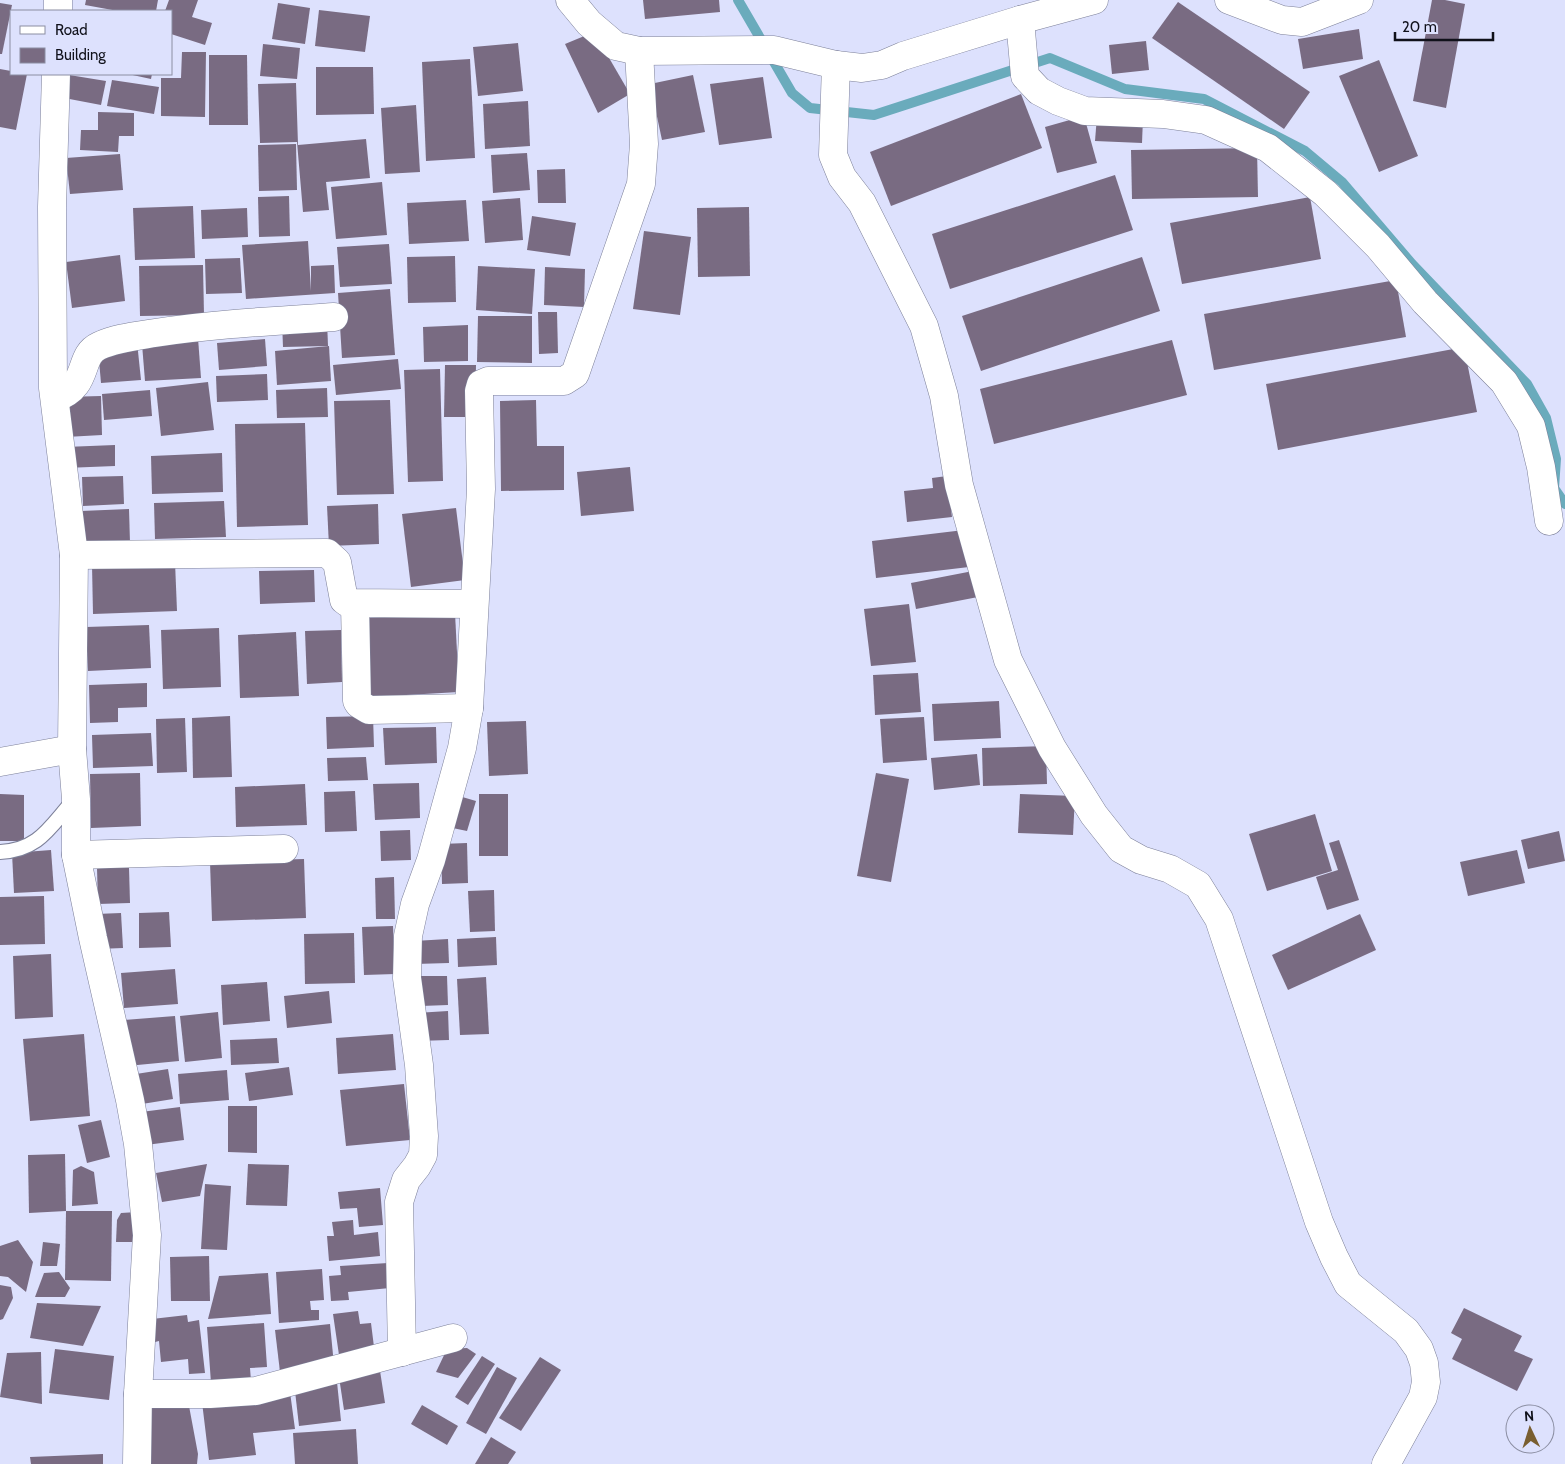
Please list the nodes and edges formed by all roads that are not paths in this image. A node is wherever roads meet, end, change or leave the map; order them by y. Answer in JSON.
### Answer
{"nodes":[{"id":1,"x":570,"y":0,"type":"edge"},
{"id":2,"x":1094,"y":0,"type":"edge"},
{"id":3,"x":1229,"y":0,"type":"edge"},
{"id":4,"x":1359,"y":0,"type":"edge"},
{"id":5,"x":1021,"y":33,"type":"junction"},
{"id":6,"x":639,"y":51,"type":"junction"},
{"id":7,"x":56,"y":75,"type":"edge"},
{"id":8,"x":836,"y":78,"type":"junction"},
{"id":9,"x":334,"y":317,"type":"dead end"},
{"id":10,"x":55,"y":398,"type":"junction"},
{"id":11,"x":1549,"y":520,"type":"dead end"},
{"id":12,"x":74,"y":555,"type":"junction"},
{"id":13,"x":355,"y":604,"type":"junction"},
{"id":14,"x":474,"y":604,"type":"junction"},
{"id":15,"x":469,"y":708,"type":"junction"},
{"id":16,"x":72,"y":749,"type":"junction"},
{"id":17,"x":0,"y":762,"type":"edge"},
{"id":18,"x":76,"y":798,"type":"junction"},
{"id":19,"x":284,"y":849,"type":"dead end"},
{"id":20,"x":0,"y":852,"type":"edge"},
{"id":21,"x":76,"y":855,"type":"junction"},
{"id":22,"x":453,"y":1338,"type":"dead end"},
{"id":23,"x":402,"y":1352,"type":"junction"},
{"id":24,"x":138,"y":1394,"type":"junction"},
{"id":25,"x":137,"y":1464,"type":"edge"},
{"id":26,"x":1386,"y":1464,"type":"edge"}],
"edges":[{"from":1,"to":6,"type":"street"},
{"from":2,"to":5,"type":"street"},
{"from":3,"to":4,"type":"street"},
{"from":5,"to":8,"type":"street"},
{"from":5,"to":11,"type":"street"},
{"from":6,"to":8,"type":"street"},
{"from":6,"to":14,"type":"street"},
{"from":7,"to":10,"type":"street"},
{"from":8,"to":26,"type":"street"},
{"from":9,"to":10,"type":"street"},
{"from":10,"to":12,"type":"street"},
{"from":12,"to":13,"type":"street"},
{"from":12,"to":16,"type":"street"},
{"from":13,"to":14,"type":"street"},
{"from":13,"to":15,"type":"street"},
{"from":14,"to":15,"type":"street"},
{"from":15,"to":23,"type":"street"},
{"from":16,"to":17,"type":"street"},
{"from":16,"to":18,"type":"street"},
{"from":18,"to":20,"type":"lane"},
{"from":18,"to":21,"type":"street"},
{"from":19,"to":21,"type":"street"},
{"from":21,"to":24,"type":"street"},
{"from":22,"to":23,"type":"street"},
{"from":23,"to":24,"type":"street"},
{"from":24,"to":25,"type":"street"}]}
